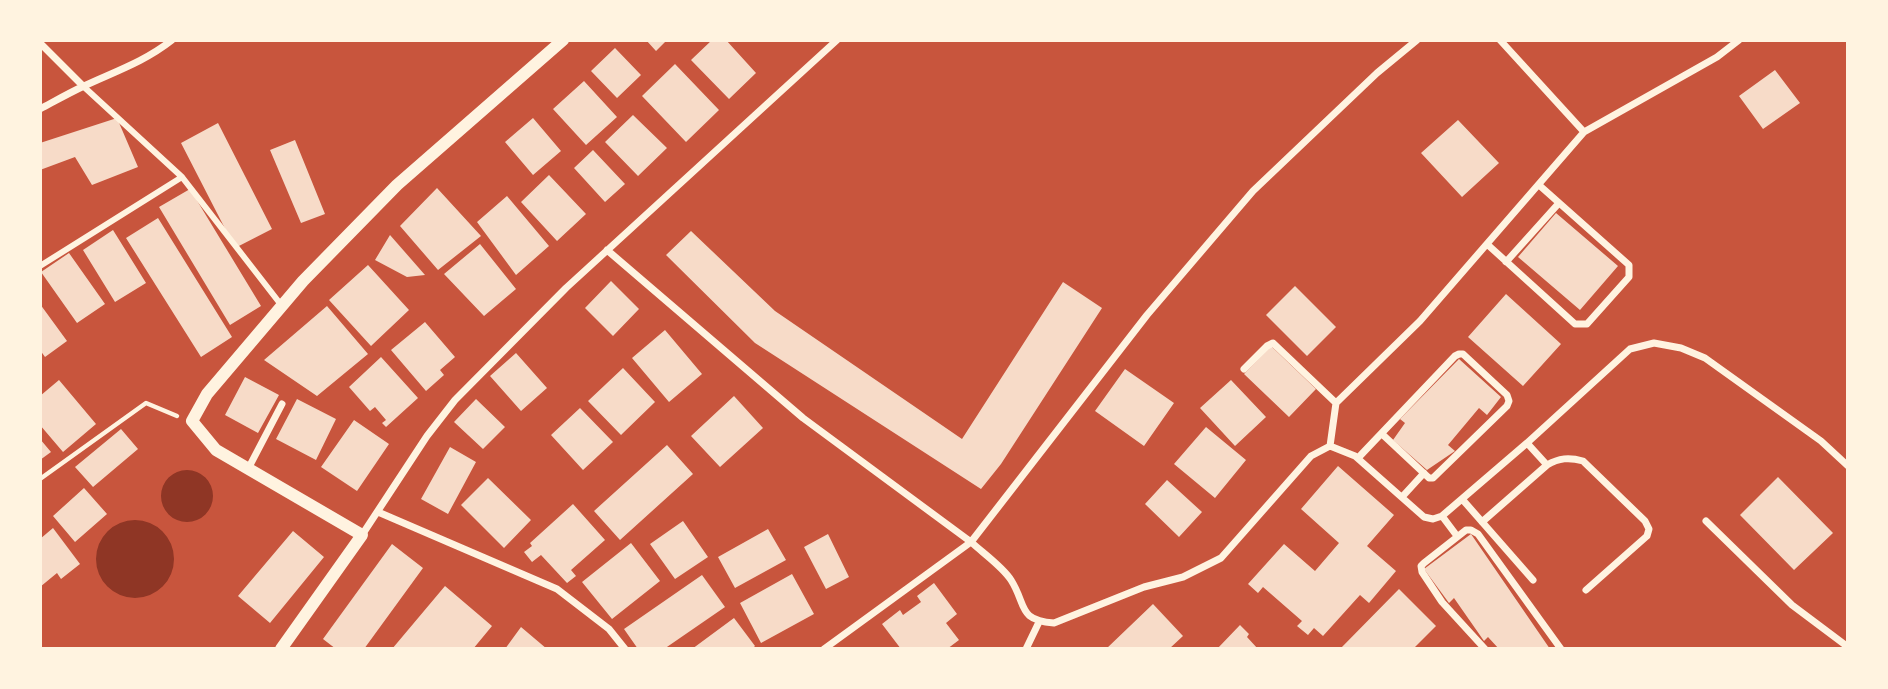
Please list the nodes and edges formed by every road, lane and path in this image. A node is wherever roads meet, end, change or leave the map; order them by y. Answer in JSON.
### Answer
{"nodes":[{"id":1,"x":172,"y":40,"type":"edge"},
{"id":2,"x":563,"y":40,"type":"edge"},
{"id":3,"x":837,"y":40,"type":"edge"},
{"id":4,"x":1417,"y":40,"type":"edge"},
{"id":5,"x":1500,"y":40,"type":"edge"},
{"id":6,"x":1739,"y":40,"type":"edge"},
{"id":7,"x":40,"y":43,"type":"edge"},
{"id":8,"x":83,"y":86,"type":"junction"},
{"id":9,"x":40,"y":109,"type":"edge"},
{"id":10,"x":1584,"y":132,"type":"junction"},
{"id":11,"x":182,"y":177,"type":"junction"},
{"id":12,"x":1539,"y":185,"type":"junction"},
{"id":13,"x":1559,"y":203,"type":"junction"},
{"id":14,"x":1488,"y":245,"type":"junction"},
{"id":15,"x":607,"y":250,"type":"junction"},
{"id":16,"x":1506,"y":262,"type":"junction"},
{"id":17,"x":40,"y":266,"type":"edge"},
{"id":18,"x":282,"y":306,"type":"junction"},
{"id":19,"x":1244,"y":369,"type":"dead end"},
{"id":20,"x":1336,"y":403,"type":"junction"},
{"id":21,"x":282,"y":404,"type":"dead end"},
{"id":22,"x":192,"y":421,"type":"junction"},
{"id":23,"x":1382,"y":434,"type":"junction"},
{"id":24,"x":1527,"y":443,"type":"junction"},
{"id":25,"x":1330,"y":446,"type":"junction"},
{"id":26,"x":1358,"y":458,"type":"junction"},
{"id":27,"x":1546,"y":465,"type":"junction"},
{"id":28,"x":1848,"y":466,"type":"edge"},
{"id":29,"x":248,"y":469,"type":"junction"},
{"id":30,"x":1424,"y":473,"type":"junction"},
{"id":31,"x":40,"y":479,"type":"edge"},
{"id":32,"x":1402,"y":497,"type":"junction"},
{"id":33,"x":1462,"y":499,"type":"junction"},
{"id":34,"x":378,"y":512,"type":"junction"},
{"id":35,"x":1441,"y":516,"type":"junction"},
{"id":36,"x":1706,"y":521,"type":"dead end"},
{"id":37,"x":1482,"y":523,"type":"junction"},
{"id":38,"x":362,"y":535,"type":"junction"},
{"id":39,"x":1457,"y":536,"type":"junction"},
{"id":40,"x":971,"y":541,"type":"junction"},
{"id":41,"x":1533,"y":580,"type":"dead end"},
{"id":42,"x":1586,"y":590,"type":"dead end"},
{"id":43,"x":1039,"y":622,"type":"junction"},
{"id":44,"x":1848,"y":647,"type":"edge"},
{"id":45,"x":1028,"y":648,"type":"edge"},
{"id":46,"x":281,"y":649,"type":"edge"},
{"id":47,"x":625,"y":649,"type":"edge"},
{"id":48,"x":824,"y":649,"type":"edge"},
{"id":49,"x":1485,"y":649,"type":"edge"},
{"id":50,"x":1561,"y":649,"type":"edge"}],
"edges":[{"from":1,"to":8,"type":"street"},
{"from":2,"to":18,"type":"street"},
{"from":3,"to":15,"type":"street"},
{"from":4,"to":40,"type":"street"},
{"from":5,"to":10,"type":"street"},
{"from":6,"to":10,"type":"street"},
{"from":7,"to":8,"type":"street"},
{"from":8,"to":9,"type":"street"},
{"from":8,"to":11,"type":"street"},
{"from":10,"to":12,"type":"street"},
{"from":11,"to":17,"type":"street"},
{"from":11,"to":18,"type":"street"},
{"from":12,"to":13,"type":"street"},
{"from":12,"to":14,"type":"street"},
{"from":13,"to":16,"type":"street"},
{"from":13,"to":16,"type":"street"},
{"from":14,"to":16,"type":"street"},
{"from":14,"to":20,"type":"street"},
{"from":15,"to":34,"type":"street"},
{"from":15,"to":40,"type":"street"},
{"from":18,"to":22,"type":"street"},
{"from":19,"to":20,"type":"street"},
{"from":20,"to":25,"type":"street"},
{"from":21,"to":29,"type":"street"},
{"from":22,"to":29,"type":"street"},
{"from":22,"to":31,"type":"path"},
{"from":23,"to":26,"type":"street"},
{"from":23,"to":30,"type":"street"},
{"from":23,"to":30,"type":"street"},
{"from":24,"to":27,"type":"street"},
{"from":24,"to":28,"type":"street"},
{"from":24,"to":33,"type":"street"},
{"from":25,"to":26,"type":"street"},
{"from":25,"to":43,"type":"street"},
{"from":26,"to":32,"type":"street"},
{"from":27,"to":37,"type":"street"},
{"from":27,"to":42,"type":"street"},
{"from":29,"to":38,"type":"street"},
{"from":30,"to":32,"type":"street"},
{"from":32,"to":35,"type":"street"},
{"from":33,"to":35,"type":"street"},
{"from":33,"to":37,"type":"street"},
{"from":34,"to":38,"type":"street"},
{"from":34,"to":47,"type":"street"},
{"from":35,"to":39,"type":"street"},
{"from":36,"to":44,"type":"street"},
{"from":37,"to":41,"type":"street"},
{"from":38,"to":46,"type":"street"},
{"from":39,"to":49,"type":"street"},
{"from":39,"to":50,"type":"street"},
{"from":40,"to":43,"type":"street"},
{"from":40,"to":48,"type":"street"},
{"from":43,"to":45,"type":"street"}]}
